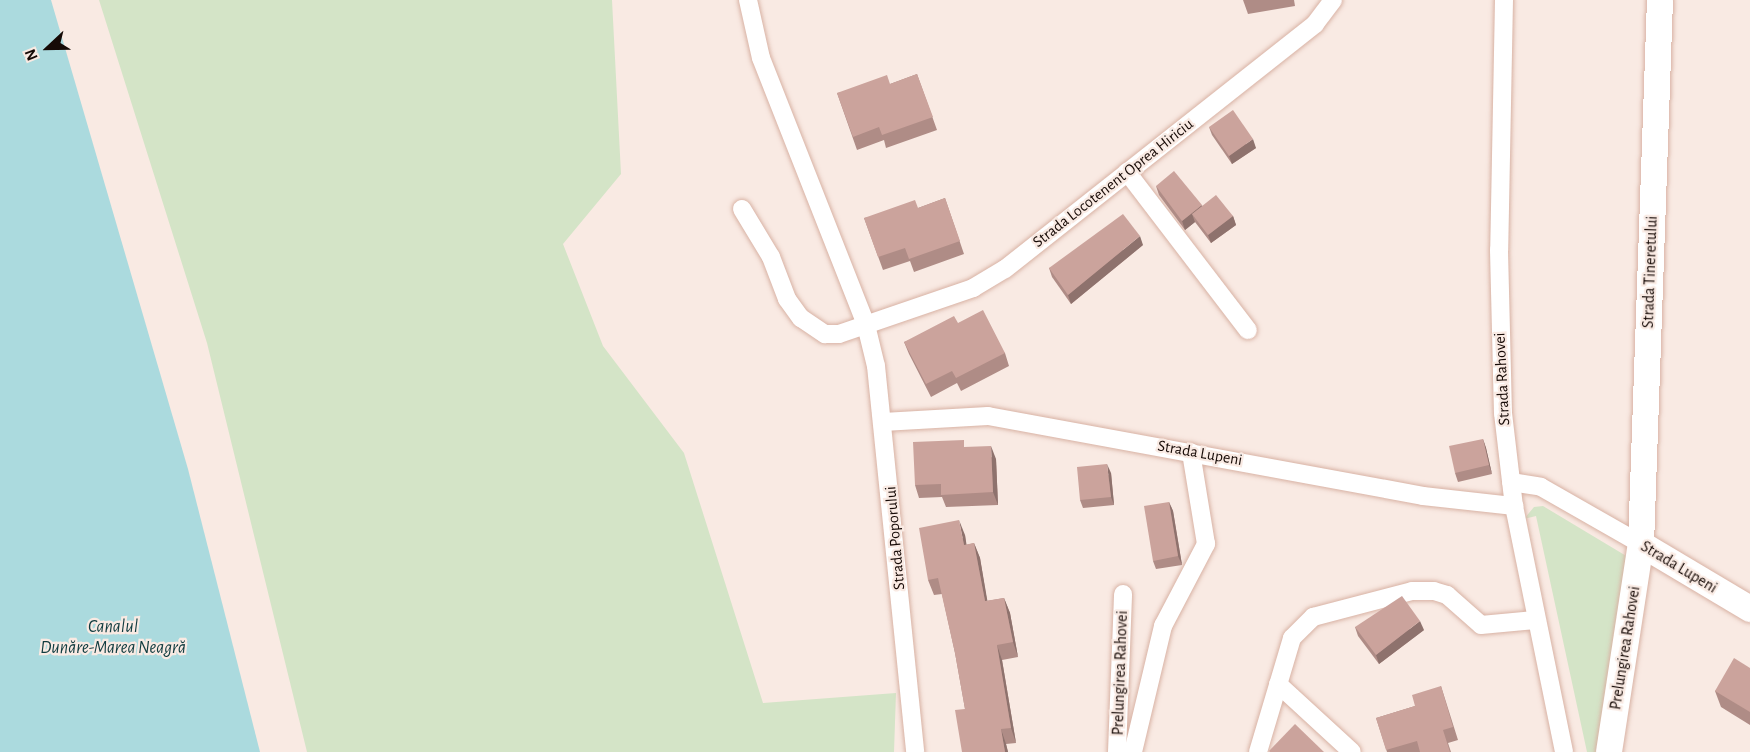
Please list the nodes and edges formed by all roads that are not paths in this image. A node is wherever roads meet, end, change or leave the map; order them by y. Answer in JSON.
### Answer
{"nodes":[{"id":1,"x":748,"y":0,"type":"edge"},
{"id":2,"x":1334,"y":0,"type":"edge"},
{"id":3,"x":1504,"y":0,"type":"edge"},
{"id":4,"x":1660,"y":0,"type":"edge"},
{"id":5,"x":1127,"y":172,"type":"junction"},
{"id":6,"x":742,"y":209,"type":"dead end"},
{"id":7,"x":867,"y":325,"type":"junction"},
{"id":8,"x":1248,"y":330,"type":"dead end"},
{"id":9,"x":883,"y":422,"type":"junction"},
{"id":10,"x":1191,"y":452,"type":"junction"},
{"id":11,"x":1511,"y":482,"type":"junction"},
{"id":12,"x":1514,"y":506,"type":"junction"},
{"id":13,"x":1641,"y":544,"type":"junction"},
{"id":14,"x":1123,"y":594,"type":"dead end"},
{"id":15,"x":1750,"y":609,"type":"edge"},
{"id":16,"x":1535,"y":620,"type":"junction"},
{"id":17,"x":1278,"y":684,"type":"junction"},
{"id":18,"x":915,"y":752,"type":"edge"},
{"id":19,"x":1117,"y":752,"type":"edge"},
{"id":20,"x":1133,"y":752,"type":"edge"},
{"id":21,"x":1258,"y":752,"type":"edge"},
{"id":22,"x":1352,"y":752,"type":"edge"},
{"id":23,"x":1564,"y":752,"type":"edge"},
{"id":24,"x":1610,"y":752,"type":"edge"}],
"edges":[{"from":1,"to":7,"type":"street","name":"Strada Poporului"},
{"from":2,"to":5,"type":"street","name":"Strada Locotenent Oprea Hiriciu"},
{"from":3,"to":11,"type":"street","name":"Strada Rahovei"},
{"from":4,"to":13,"type":"main road","name":"Strada Tineretului"},
{"from":5,"to":7,"type":"street","name":"Strada Locotenent Oprea Hiriciu"},
{"from":5,"to":8,"type":"street"},
{"from":6,"to":7,"type":"street"},
{"from":7,"to":9,"type":"street","name":"Strada Poporului"},
{"from":9,"to":10,"type":"street","name":"Strada Lupeni"},
{"from":9,"to":18,"type":"street","name":"Strada Poporului"},
{"from":10,"to":12,"type":"street","name":"Strada Lupeni"},
{"from":10,"to":20,"type":"street","name":"Prelungirea Rahovei"},
{"from":11,"to":12,"type":"street","name":"Strada Rahovei"},
{"from":11,"to":13,"type":"street","name":"Strada Lupeni"},
{"from":12,"to":16,"type":"street","name":"Strada Rahovei"},
{"from":13,"to":15,"type":"main road","name":"Strada Lupeni"},
{"from":13,"to":24,"type":"main road","name":"Prelungirea Rahovei"},
{"from":14,"to":19,"type":"street","name":"Prelungirea Rahovei"},
{"from":16,"to":17,"type":"street"},
{"from":16,"to":23,"type":"street","name":"Strada Rahovei"},
{"from":17,"to":21,"type":"street"},
{"from":17,"to":22,"type":"street"}]}
